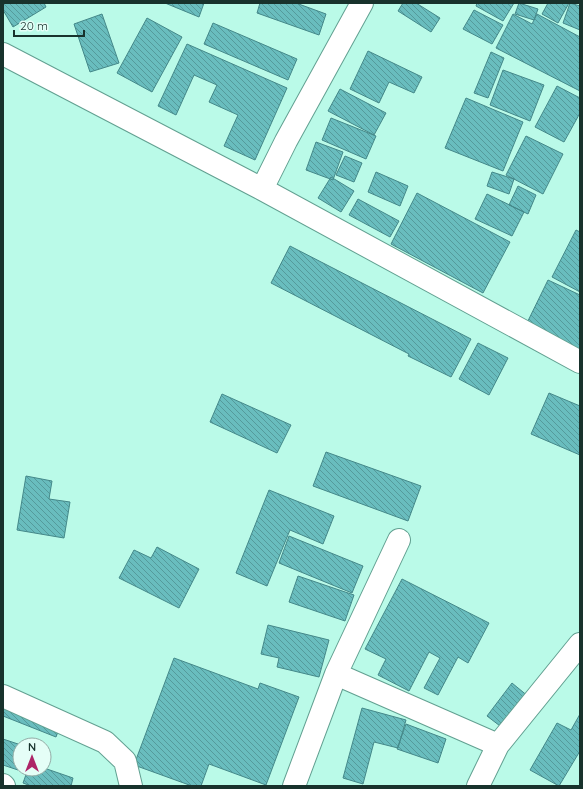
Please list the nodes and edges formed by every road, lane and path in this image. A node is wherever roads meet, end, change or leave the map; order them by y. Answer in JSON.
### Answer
{"nodes":[{"id":1,"x":362,"y":3,"type":"edge"},
{"id":2,"x":3,"y":54,"type":"edge"},
{"id":3,"x":262,"y":189,"type":"junction"},
{"id":4,"x":580,"y":362,"type":"edge"},
{"id":5,"x":399,"y":540,"type":"dead end"},
{"id":6,"x":580,"y":644,"type":"edge"},
{"id":7,"x":336,"y":674,"type":"junction"},
{"id":8,"x":3,"y":696,"type":"edge"},
{"id":9,"x":498,"y":745,"type":"junction"},
{"id":10,"x":131,"y":786,"type":"edge"},
{"id":11,"x":294,"y":786,"type":"edge"},
{"id":12,"x":478,"y":786,"type":"edge"}],
"edges":[{"from":1,"to":3,"type":"street"},
{"from":2,"to":3,"type":"street"},
{"from":3,"to":4,"type":"street"},
{"from":5,"to":7,"type":"street"},
{"from":6,"to":9,"type":"street"},
{"from":7,"to":9,"type":"street"},
{"from":7,"to":11,"type":"street"},
{"from":8,"to":10,"type":"street"},
{"from":9,"to":12,"type":"street"}]}
